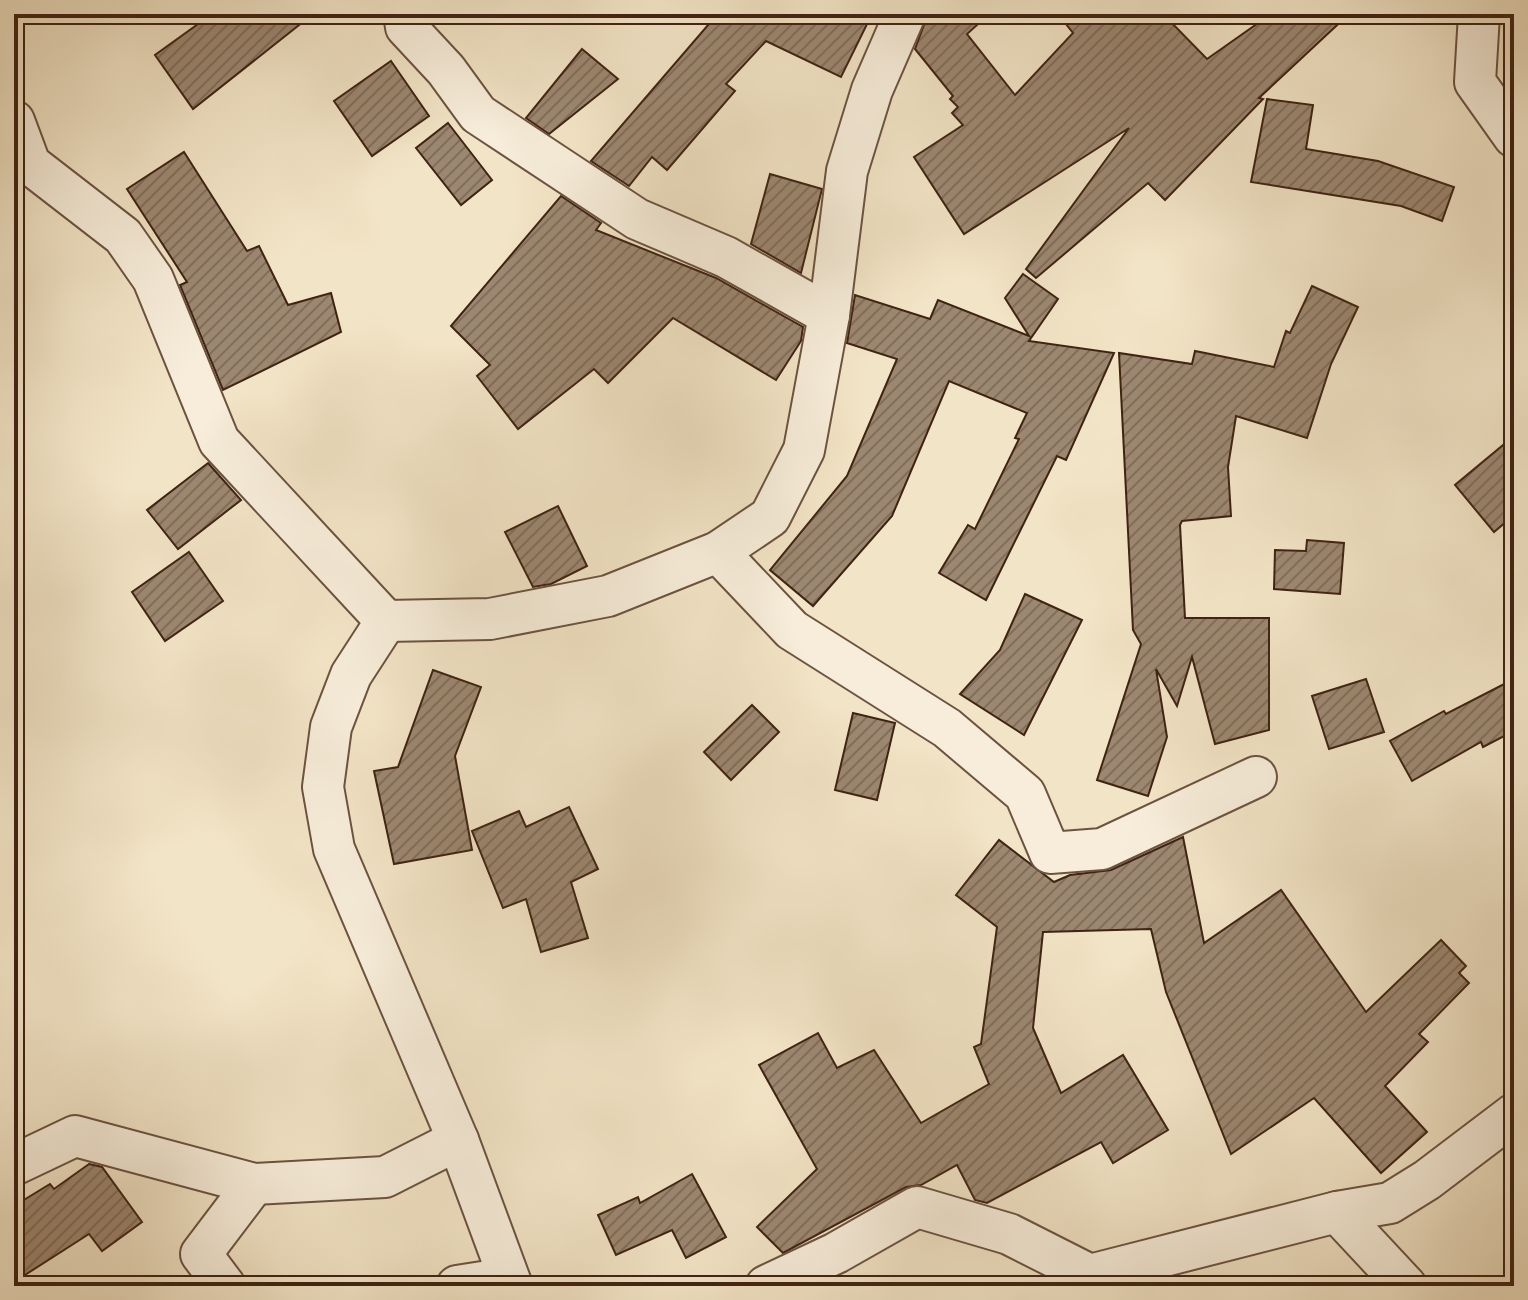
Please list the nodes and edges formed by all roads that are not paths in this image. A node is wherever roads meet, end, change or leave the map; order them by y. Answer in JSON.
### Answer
{"nodes":[{"id":1,"x":404,"y":14,"type":"edge"},
{"id":2,"x":905,"y":14,"type":"edge"},
{"id":3,"x":1479,"y":14,"type":"edge"},
{"id":4,"x":14,"y":121,"type":"edge"},
{"id":5,"x":1514,"y":137,"type":"edge"},
{"id":6,"x":22,"y":172,"type":"edge"},
{"id":7,"x":829,"y":315,"type":"junction"},
{"id":8,"x":718,"y":552,"type":"junction"},
{"id":9,"x":386,"y":621,"type":"junction"},
{"id":10,"x":1256,"y":777,"type":"dead end"},
{"id":11,"x":1514,"y":1114,"type":"edge"},
{"id":12,"x":458,"y":1140,"type":"junction"},
{"id":13,"x":14,"y":1165,"type":"edge"},
{"id":14,"x":254,"y":1184,"type":"junction"},
{"id":15,"x":1337,"y":1212,"type":"junction"},
{"id":16,"x":510,"y":1282,"type":"edge"},
{"id":17,"x":225,"y":1286,"type":"edge"},
{"id":18,"x":457,"y":1286,"type":"edge"},
{"id":19,"x":766,"y":1286,"type":"edge"},
{"id":20,"x":1406,"y":1286,"type":"edge"}],
"edges":[{"from":1,"to":7,"type":"street"},
{"from":2,"to":7,"type":"street"},
{"from":3,"to":5,"type":"street"},
{"from":4,"to":6,"type":"street"},
{"from":6,"to":9,"type":"street"},
{"from":7,"to":8,"type":"street"},
{"from":8,"to":9,"type":"street"},
{"from":8,"to":10,"type":"street"},
{"from":9,"to":12,"type":"street"},
{"from":11,"to":15,"type":"street"},
{"from":12,"to":14,"type":"street"},
{"from":12,"to":16,"type":"street"},
{"from":13,"to":14,"type":"street"},
{"from":14,"to":17,"type":"street"},
{"from":15,"to":19,"type":"street"},
{"from":15,"to":20,"type":"street"},
{"from":16,"to":18,"type":"street"}]}
